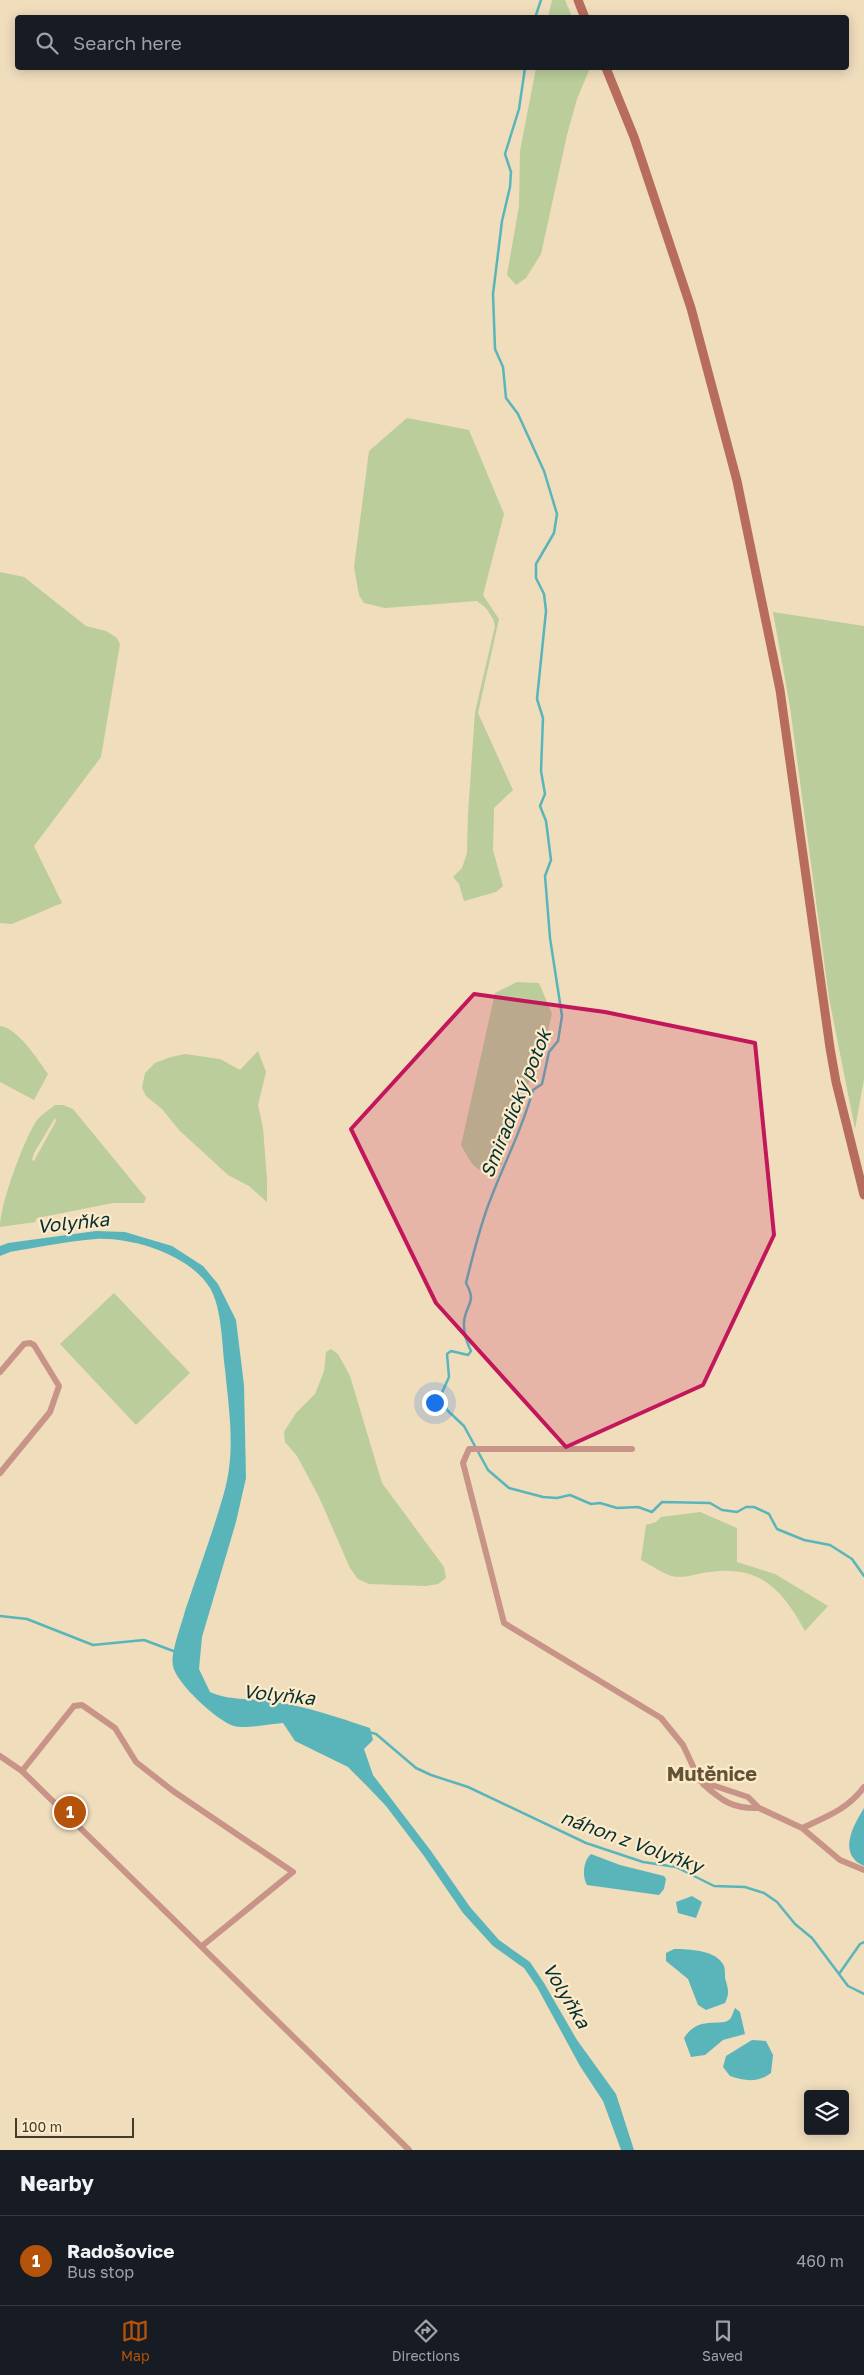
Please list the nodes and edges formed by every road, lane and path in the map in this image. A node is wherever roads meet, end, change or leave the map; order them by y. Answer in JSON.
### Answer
{"nodes":[{"id":1,"x":578,"y":0,"type":"edge"},
{"id":2,"x":584,"y":15,"type":"edge"},
{"id":3,"x":607,"y":70,"type":"edge"},
{"id":4,"x":864,"y":1195,"type":"edge"},
{"id":5,"x":0,"y":1372,"type":"edge"},
{"id":6,"x":632,"y":1449,"type":"dead end"},
{"id":7,"x":0,"y":1472,"type":"edge"},
{"id":8,"x":0,"y":1756,"type":"edge"},
{"id":9,"x":22,"y":1771,"type":"junction"},
{"id":10,"x":700,"y":1781,"type":"junction"},
{"id":11,"x":864,"y":1787,"type":"edge"},
{"id":12,"x":759,"y":1808,"type":"junction"},
{"id":13,"x":802,"y":1828,"type":"junction"},
{"id":14,"x":864,"y":1870,"type":"edge"},
{"id":15,"x":202,"y":1946,"type":"junction"},
{"id":16,"x":409,"y":2150,"type":"edge"}],
"edges":[{"from":1,"to":2,"type":"street"},
{"from":3,"to":4,"type":"street"},
{"from":5,"to":7,"type":"street"},
{"from":6,"to":10,"type":"street"},
{"from":8,"to":9,"type":"street"},
{"from":9,"to":15,"type":"street"},
{"from":9,"to":15,"type":"street"},
{"from":10,"to":12,"type":"street"},
{"from":10,"to":12,"type":"street"},
{"from":11,"to":13,"type":"street"},
{"from":12,"to":13,"type":"street"},
{"from":13,"to":14,"type":"street"},
{"from":15,"to":16,"type":"street"}]}
